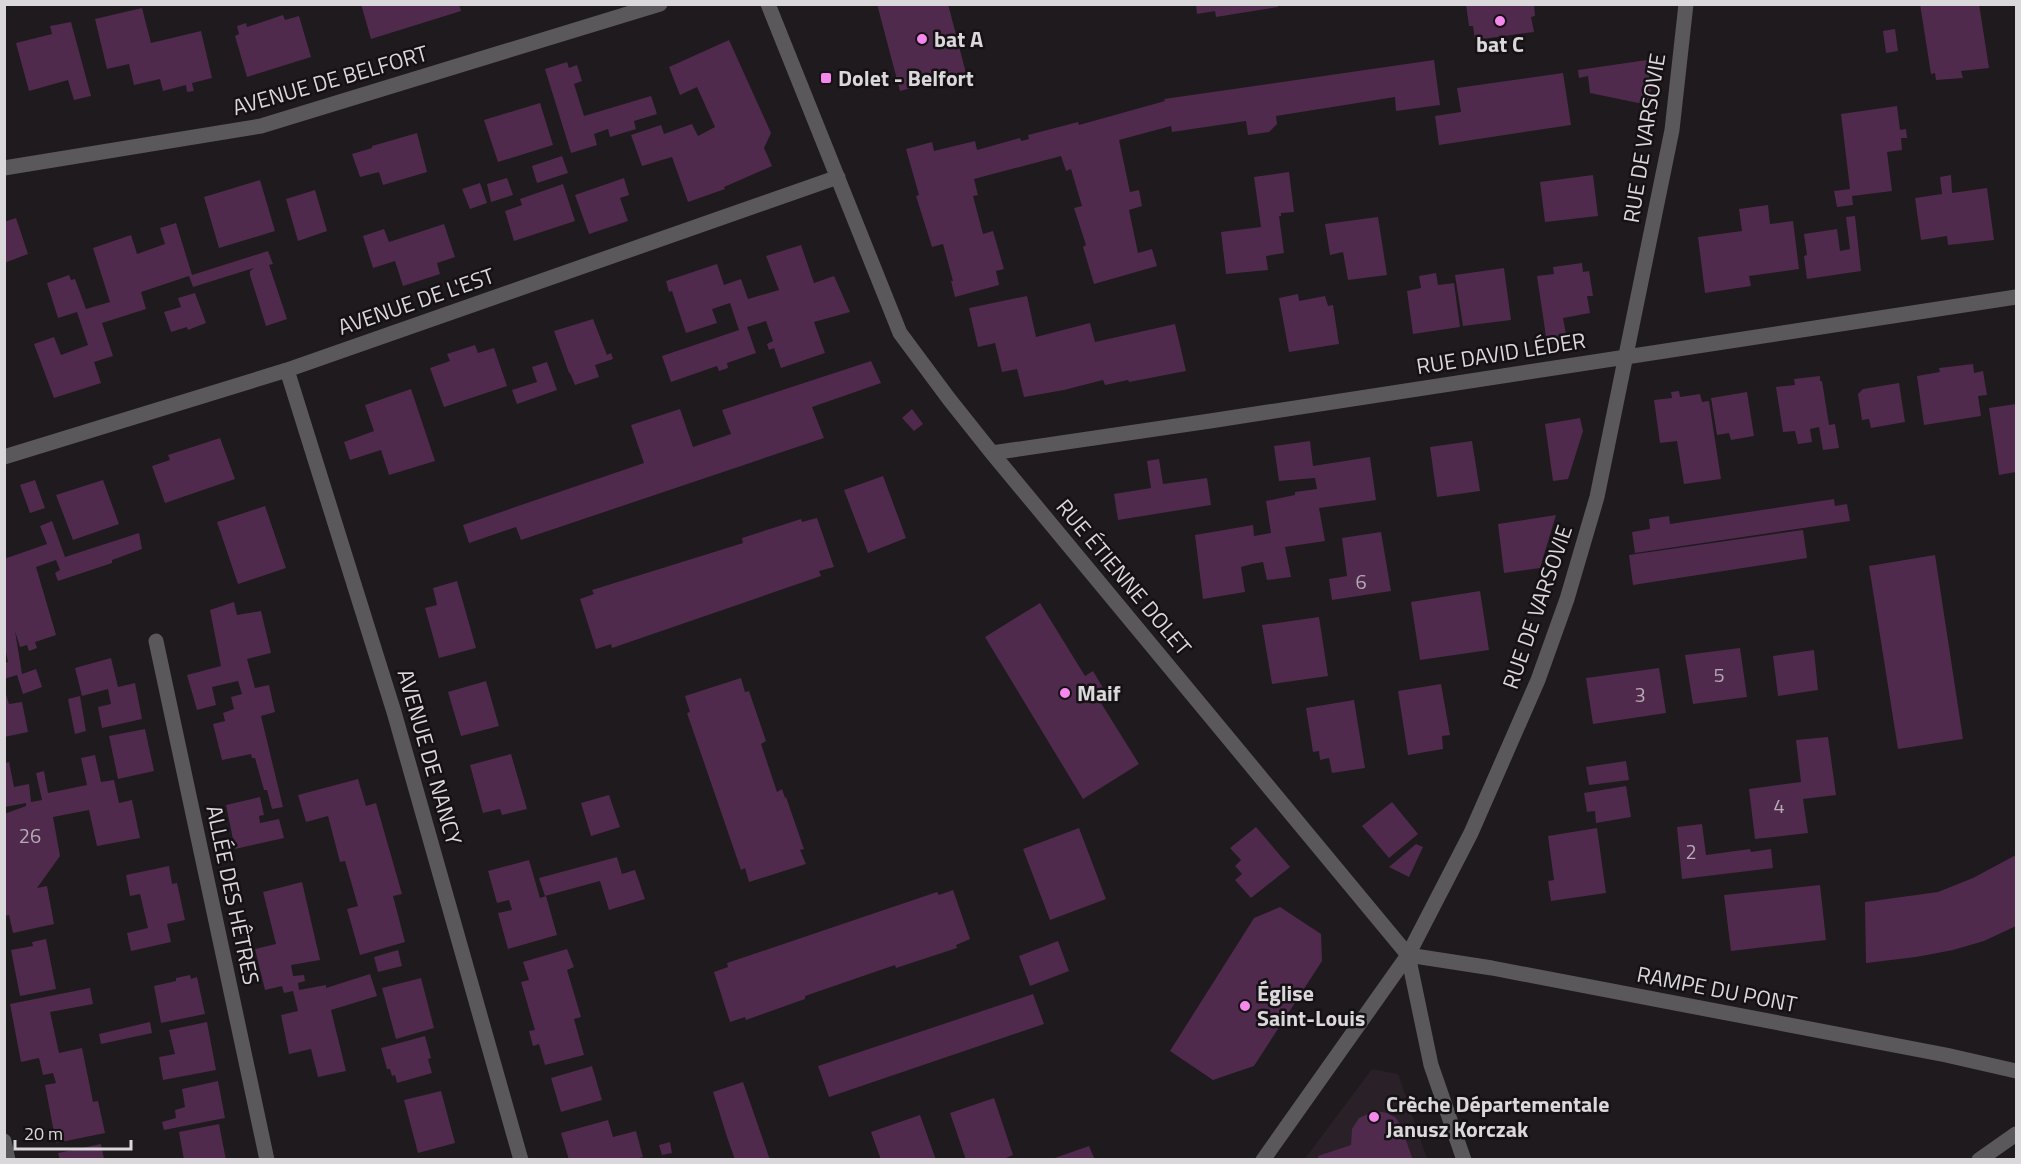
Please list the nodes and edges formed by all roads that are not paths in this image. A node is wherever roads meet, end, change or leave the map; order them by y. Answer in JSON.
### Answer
{"nodes":[{"id":1,"x":660,"y":4,"type":"edge"},
{"id":2,"x":768,"y":4,"type":"edge"},
{"id":3,"x":1686,"y":4,"type":"edge"},
{"id":4,"x":4,"y":168,"type":"edge"},
{"id":5,"x":838,"y":177,"type":"junction"},
{"id":6,"x":2016,"y":297,"type":"edge"},
{"id":7,"x":1625,"y":357,"type":"junction"},
{"id":8,"x":287,"y":370,"type":"junction"},
{"id":9,"x":992,"y":453,"type":"junction"},
{"id":10,"x":4,"y":457,"type":"edge"},
{"id":11,"x":156,"y":641,"type":"dead end"},
{"id":12,"x":1408,"y":955,"type":"junction"},
{"id":13,"x":2016,"y":1071,"type":"edge"},
{"id":14,"x":2016,"y":1134,"type":"edge"},
{"id":15,"x":4,"y":1141,"type":"edge"},
{"id":16,"x":8,"y":1160,"type":"edge"},
{"id":17,"x":267,"y":1160,"type":"edge"},
{"id":18,"x":521,"y":1160,"type":"edge"},
{"id":19,"x":1263,"y":1160,"type":"edge"},
{"id":20,"x":1464,"y":1160,"type":"edge"},
{"id":21,"x":1979,"y":1160,"type":"edge"}],
"edges":[{"from":1,"to":4,"type":"street","name":"AVENUE DE BELFORT"},
{"from":2,"to":5,"type":"street","name":"RUE ÉTIENNE DOLET"},
{"from":3,"to":7,"type":"street","name":"RUE DE VARSOVIE"},
{"from":5,"to":8,"type":"street","name":"AVENUE DE L'EST"},
{"from":5,"to":9,"type":"street","name":"RUE ÉTIENNE DOLET"},
{"from":6,"to":7,"type":"street","name":"RUE DAVID LÉDER"},
{"from":7,"to":9,"type":"street","name":"RUE DAVID LÉDER"},
{"from":7,"to":12,"type":"street","name":"RUE DE VARSOVIE"},
{"from":8,"to":10,"type":"street","name":"AVENUE DE L'EST"},
{"from":8,"to":18,"type":"street","name":"AVENUE DE NANCY"},
{"from":9,"to":12,"type":"street","name":"RUE ÉTIENNE DOLET"},
{"from":11,"to":17,"type":"street","name":"ALLÉE DES HÊTRES"},
{"from":12,"to":13,"type":"street","name":"RAMPE DU PONT"},
{"from":12,"to":19,"type":"street","name":"RUE DE VARSOVIE"},
{"from":12,"to":20,"type":"street","name":"RUE ÉTIENNE DOLET"},
{"from":14,"to":21,"type":"street"},
{"from":15,"to":16,"type":"street"}]}
